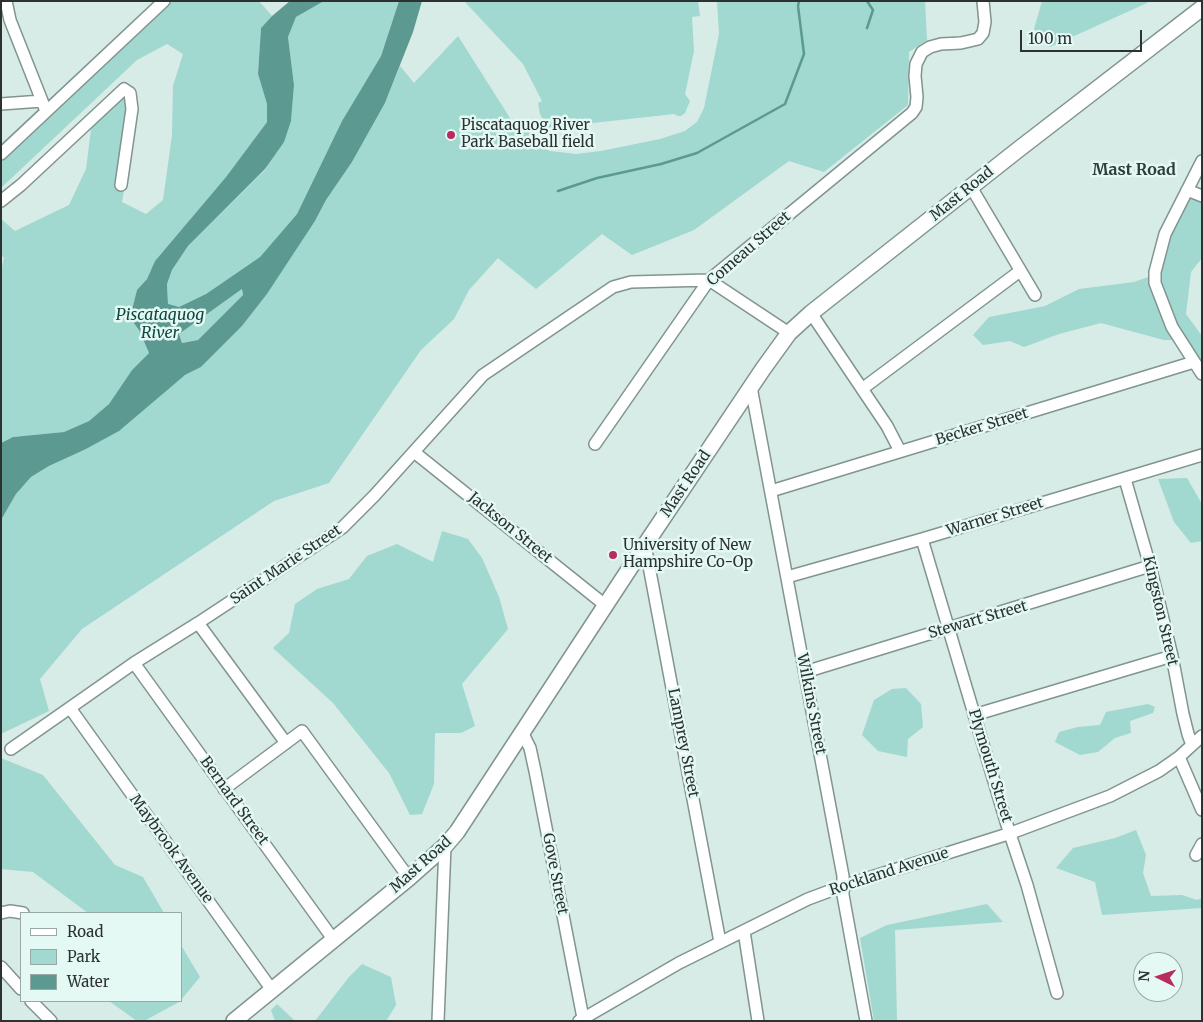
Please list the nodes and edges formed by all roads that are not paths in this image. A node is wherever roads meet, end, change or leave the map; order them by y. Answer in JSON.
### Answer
{"nodes":[{"id":1,"x":164,"y":1,"type":"edge"},
{"id":2,"x":983,"y":1,"type":"edge"},
{"id":3,"x":5,"y":7,"type":"edge"},
{"id":4,"x":1202,"y":8,"type":"edge"},
{"id":5,"x":1,"y":104,"type":"edge"},
{"id":6,"x":44,"y":106,"type":"junction"},
{"id":7,"x":1,"y":154,"type":"edge"},
{"id":8,"x":1202,"y":161,"type":"edge"},
{"id":9,"x":121,"y":185,"type":"dead end"},
{"id":10,"x":971,"y":187,"type":"junction"},
{"id":11,"x":1187,"y":190,"type":"junction"},
{"id":12,"x":1202,"y":196,"type":"edge"},
{"id":13,"x":1,"y":201,"type":"edge"},
{"id":14,"x":1020,"y":271,"type":"junction"},
{"id":15,"x":709,"y":280,"type":"junction"},
{"id":16,"x":1035,"y":295,"type":"dead end"},
{"id":17,"x":812,"y":313,"type":"junction"},
{"id":18,"x":789,"y":333,"type":"junction"},
{"id":19,"x":1194,"y":362,"type":"junction"},
{"id":20,"x":1202,"y":374,"type":"edge"},
{"id":21,"x":751,"y":387,"type":"junction"},
{"id":22,"x":862,"y":389,"type":"junction"},
{"id":23,"x":596,"y":444,"type":"dead end"},
{"id":24,"x":900,"y":451,"type":"junction"},
{"id":25,"x":414,"y":452,"type":"junction"},
{"id":26,"x":1202,"y":455,"type":"edge"},
{"id":27,"x":1125,"y":479,"type":"junction"},
{"id":28,"x":771,"y":491,"type":"junction"},
{"id":29,"x":922,"y":539,"type":"junction"},
{"id":30,"x":645,"y":545,"type":"junction"},
{"id":31,"x":1150,"y":566,"type":"junction"},
{"id":32,"x":787,"y":577,"type":"junction"},
{"id":33,"x":605,"y":605,"type":"junction"},
{"id":34,"x":198,"y":623,"type":"junction"},
{"id":35,"x":948,"y":628,"type":"junction"},
{"id":36,"x":1172,"y":656,"type":"junction"},
{"id":37,"x":134,"y":663,"type":"junction"},
{"id":38,"x":805,"y":672,"type":"junction"},
{"id":39,"x":70,"y":708,"type":"junction"},
{"id":40,"x":974,"y":715,"type":"junction"},
{"id":41,"x":522,"y":732,"type":"junction"},
{"id":42,"x":1202,"y":736,"type":"edge"},
{"id":43,"x":286,"y":743,"type":"junction"},
{"id":44,"x":1192,"y":745,"type":"junction"},
{"id":45,"x":11,"y":749,"type":"dead end"},
{"id":46,"x":1179,"y":757,"type":"junction"},
{"id":47,"x":224,"y":789,"type":"junction"},
{"id":48,"x":1202,"y":810,"type":"edge"},
{"id":49,"x":1010,"y":833,"type":"junction"},
{"id":50,"x":1202,"y":844,"type":"edge"},
{"id":51,"x":445,"y":846,"type":"junction"},
{"id":52,"x":1196,"y":855,"type":"dead end"},
{"id":53,"x":408,"y":878,"type":"junction"},
{"id":54,"x":843,"y":886,"type":"junction"},
{"id":55,"x":1,"y":913,"type":"edge"},
{"id":56,"x":20,"y":913,"type":"edge"},
{"id":57,"x":744,"y":931,"type":"junction"},
{"id":58,"x":334,"y":939,"type":"junction"},
{"id":59,"x":720,"y":942,"type":"junction"},
{"id":60,"x":1,"y":967,"type":"edge"},
{"id":61,"x":20,"y":988,"type":"edge"},
{"id":62,"x":272,"y":990,"type":"junction"},
{"id":63,"x":1057,"y":993,"type":"dead end"},
{"id":64,"x":37,"y":1004,"type":"edge"},
{"id":65,"x":581,"y":1020,"type":"edge"},
{"id":66,"x":51,"y":1021,"type":"edge"},
{"id":67,"x":234,"y":1021,"type":"edge"},
{"id":68,"x":438,"y":1021,"type":"edge"},
{"id":69,"x":758,"y":1021,"type":"edge"},
{"id":70,"x":866,"y":1021,"type":"edge"}],
"edges":[{"from":1,"to":6,"type":"street"},
{"from":2,"to":15,"type":"street","name":"Comeau Street"},
{"from":3,"to":6,"type":"street"},
{"from":4,"to":10,"type":"main road","name":"Mast Road"},
{"from":5,"to":6,"type":"street"},
{"from":6,"to":7,"type":"street"},
{"from":8,"to":11,"type":"street"},
{"from":9,"to":13,"type":"street"},
{"from":10,"to":14,"type":"street"},
{"from":10,"to":17,"type":"main road","name":"Mast Road"},
{"from":11,"to":12,"type":"street"},
{"from":11,"to":19,"type":"street"},
{"from":14,"to":16,"type":"street"},
{"from":14,"to":22,"type":"street"},
{"from":15,"to":18,"type":"street"},
{"from":15,"to":23,"type":"street","name":"Comeau Street"},
{"from":15,"to":25,"type":"street","name":"Saint Marie Street"},
{"from":17,"to":18,"type":"main road","name":"Mast Road"},
{"from":17,"to":22,"type":"street"},
{"from":18,"to":21,"type":"main road","name":"Mast Road"},
{"from":19,"to":20,"type":"street"},
{"from":19,"to":24,"type":"street","name":"Becker Street"},
{"from":21,"to":28,"type":"street","name":"Wilkins Street"},
{"from":21,"to":30,"type":"main road","name":"Mast Road"},
{"from":22,"to":24,"type":"street"},
{"from":24,"to":28,"type":"street","name":"Becker Street"},
{"from":25,"to":33,"type":"street","name":"Jackson Street"},
{"from":25,"to":34,"type":"street","name":"Saint Marie Street"},
{"from":26,"to":27,"type":"street","name":"Warner Street"},
{"from":27,"to":29,"type":"street","name":"Warner Street"},
{"from":27,"to":31,"type":"street","name":"Kingston Street"},
{"from":28,"to":32,"type":"street","name":"Wilkins Street"},
{"from":29,"to":32,"type":"street","name":"Warner Street"},
{"from":29,"to":35,"type":"street","name":"Plymouth Street"},
{"from":30,"to":33,"type":"main road","name":"Mast Road"},
{"from":30,"to":59,"type":"street","name":"Lamprey Street"},
{"from":31,"to":35,"type":"street","name":"Stewart Street"},
{"from":31,"to":36,"type":"street","name":"Kingston Street"},
{"from":32,"to":38,"type":"street","name":"Wilkins Street"},
{"from":33,"to":41,"type":"main road","name":"Mast Road"},
{"from":34,"to":37,"type":"street","name":"Saint Marie Street"},
{"from":34,"to":43,"type":"street"},
{"from":35,"to":38,"type":"street","name":"Stewart Street"},
{"from":35,"to":40,"type":"street","name":"Plymouth Street"},
{"from":36,"to":40,"type":"street"},
{"from":36,"to":44,"type":"street","name":"Kingston Street"},
{"from":37,"to":39,"type":"street","name":"Saint Marie Street"},
{"from":37,"to":47,"type":"street","name":"Bernard Street"},
{"from":38,"to":54,"type":"street","name":"Wilkins Street"},
{"from":39,"to":45,"type":"street","name":"Saint Marie Street"},
{"from":39,"to":62,"type":"street","name":"Maybrook Avenue"},
{"from":40,"to":49,"type":"street","name":"Plymouth Street"},
{"from":41,"to":51,"type":"main road","name":"Mast Road"},
{"from":41,"to":65,"type":"street","name":"Gove Street"},
{"from":42,"to":44,"type":"street","name":"Rockland Avenue"},
{"from":43,"to":47,"type":"street"},
{"from":43,"to":53,"type":"street"},
{"from":44,"to":46,"type":"street","name":"Rockland Avenue"},
{"from":46,"to":48,"type":"street"},
{"from":46,"to":49,"type":"street","name":"Rockland Avenue"},
{"from":47,"to":58,"type":"street","name":"Bernard Street"},
{"from":49,"to":54,"type":"street","name":"Rockland Avenue"},
{"from":49,"to":63,"type":"street","name":"Plymouth Street"},
{"from":50,"to":52,"type":"street"},
{"from":51,"to":53,"type":"main road","name":"Mast Road"},
{"from":51,"to":68,"type":"street"},
{"from":53,"to":58,"type":"main road","name":"Mast Road"},
{"from":54,"to":57,"type":"street","name":"Rockland Avenue"},
{"from":54,"to":70,"type":"street","name":"Wilkins Street"},
{"from":55,"to":56,"type":"street"},
{"from":57,"to":59,"type":"street","name":"Rockland Avenue"},
{"from":57,"to":69,"type":"street"},
{"from":58,"to":62,"type":"main road","name":"Mast Road"},
{"from":59,"to":65,"type":"street","name":"Rockland Avenue"},
{"from":60,"to":61,"type":"street"},
{"from":62,"to":67,"type":"main road","name":"Mast Road"},
{"from":64,"to":66,"type":"street"}]}
